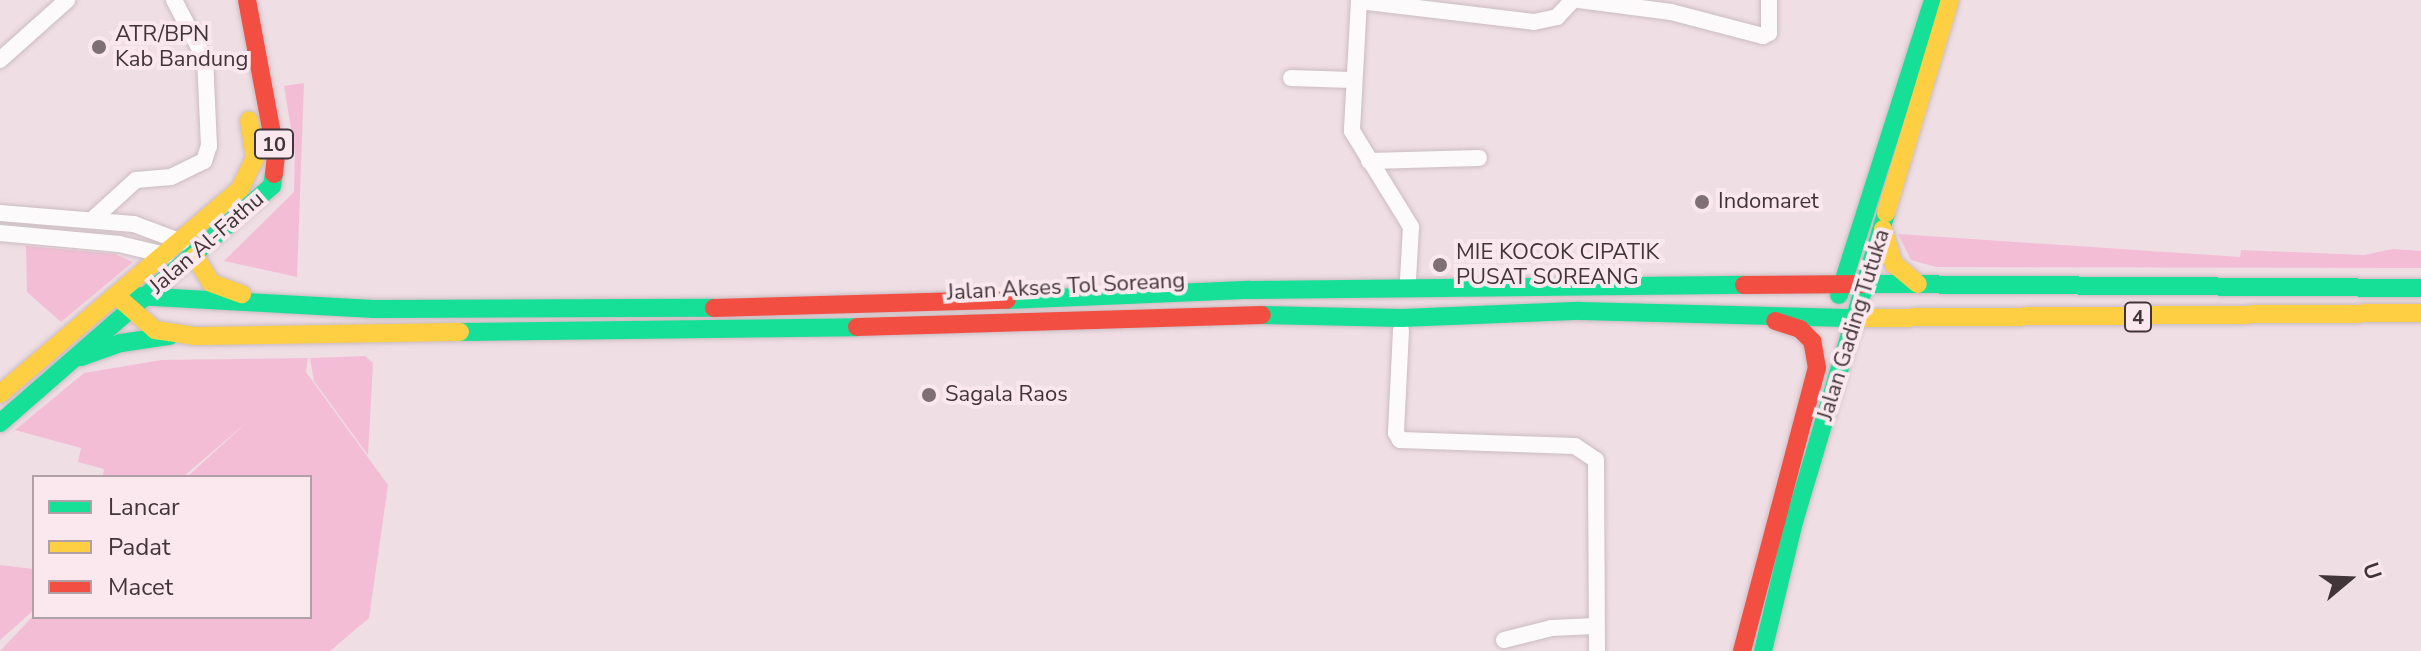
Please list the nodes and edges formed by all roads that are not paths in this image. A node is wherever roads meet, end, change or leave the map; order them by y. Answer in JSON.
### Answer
{"nodes":[{"id":1,"x":67,"y":0,"type":"edge"},
{"id":2,"x":174,"y":0,"type":"edge"},
{"id":3,"x":229,"y":0,"type":"edge"},
{"id":4,"x":247,"y":0,"type":"edge"},
{"id":5,"x":1359,"y":0,"type":"edge"},
{"id":6,"x":1576,"y":0,"type":"edge"},
{"id":7,"x":1769,"y":0,"type":"edge"},
{"id":8,"x":1933,"y":0,"type":"edge"},
{"id":9,"x":1950,"y":0,"type":"edge"},
{"id":10,"x":0,"y":60,"type":"edge"},
{"id":11,"x":1291,"y":78,"type":"dead end"},
{"id":12,"x":1351,"y":80,"type":"junction"},
{"id":13,"x":1479,"y":158,"type":"dead end"},
{"id":14,"x":1369,"y":161,"type":"junction"},
{"id":15,"x":0,"y":213,"type":"edge"},
{"id":16,"x":93,"y":219,"type":"junction"},
{"id":17,"x":1883,"y":229,"type":"junction"},
{"id":18,"x":0,"y":233,"type":"edge"},
{"id":19,"x":180,"y":240,"type":"junction"},
{"id":20,"x":164,"y":254,"type":"junction"},
{"id":21,"x":190,"y":260,"type":"junction"},
{"id":22,"x":1408,"y":279,"type":"junction"},
{"id":23,"x":1790,"y":283,"type":"junction"},
{"id":24,"x":1843,"y":283,"type":"junction"},
{"id":25,"x":1250,"y":284,"type":"junction"},
{"id":26,"x":1867,"y":284,"type":"junction"},
{"id":27,"x":1918,"y":284,"type":"junction"},
{"id":28,"x":2421,"y":288,"type":"edge"},
{"id":29,"x":114,"y":294,"type":"junction"},
{"id":30,"x":145,"y":297,"type":"junction"},
{"id":31,"x":267,"y":302,"type":"junction"},
{"id":32,"x":340,"y":303,"type":"junction"},
{"id":33,"x":839,"y":307,"type":"junction"},
{"id":34,"x":130,"y":310,"type":"junction"},
{"id":35,"x":2421,"y":313,"type":"edge"},
{"id":36,"x":1758,"y":316,"type":"junction"},
{"id":37,"x":1833,"y":318,"type":"junction"},
{"id":38,"x":1856,"y":318,"type":"junction"},
{"id":39,"x":1174,"y":320,"type":"junction"},
{"id":40,"x":837,"y":328,"type":"junction"},
{"id":41,"x":1401,"y":330,"type":"junction"},
{"id":42,"x":341,"y":334,"type":"junction"},
{"id":43,"x":175,"y":335,"type":"junction"},
{"id":44,"x":70,"y":362,"type":"junction"},
{"id":45,"x":0,"y":394,"type":"edge"},
{"id":46,"x":0,"y":423,"type":"edge"},
{"id":47,"x":1595,"y":626,"type":"junction"},
{"id":48,"x":1504,"y":640,"type":"dead end"},
{"id":49,"x":1597,"y":651,"type":"edge"},
{"id":50,"x":1742,"y":651,"type":"edge"},
{"id":51,"x":1763,"y":651,"type":"edge"}],
"edges":[{"from":1,"to":10,"type":"street"},
{"from":2,"to":16,"type":"street"},
{"from":3,"to":19,"type":"main road","name":"Jalan Al-Fathu","number":"10"},
{"from":4,"to":21,"type":"main road","name":"Jalan Al-Fathu","number":"10"},
{"from":5,"to":6,"type":"street"},
{"from":5,"to":12,"type":"street"},
{"from":6,"to":7,"type":"street"},
{"from":8,"to":24,"type":"main road","name":"Jalan Gading Tutuka"},
{"from":9,"to":17,"type":"main road","name":"Jalan Gading Tutuka"},
{"from":11,"to":12,"type":"street"},
{"from":12,"to":14,"type":"street"},
{"from":13,"to":14,"type":"street"},
{"from":14,"to":22,"type":"street"},
{"from":15,"to":16,"type":"street"},
{"from":16,"to":19,"type":"street"},
{"from":17,"to":26,"type":"main road","name":"Jalan Gading Tutuka"},
{"from":17,"to":27,"type":"main road"},
{"from":18,"to":20,"type":"street"},
{"from":19,"to":20,"type":"main road","name":"Jalan Al-Fathu","number":"10"},
{"from":19,"to":21,"type":"street"},
{"from":20,"to":21,"type":"street"},
{"from":20,"to":29,"type":"main road","name":"Jalan Al-Fathu","number":"10"},
{"from":21,"to":30,"type":"main road","name":"Jalan Al-Fathu","number":"10"},
{"from":21,"to":31,"type":"main road"},
{"from":22,"to":23,"type":"main road","name":"Jalan Akses Tol Soreang"},
{"from":22,"to":25,"type":"main road","name":"Jalan Akses Tol Soreang"},
{"from":23,"to":24,"type":"main road","name":"Jalan Akses Tol Soreang"},
{"from":23,"to":25,"type":"main road","name":"Jalan Akses Tol Soreang"},
{"from":24,"to":26,"type":"main road","name":"Jalan Akses Tol Soreang"},
{"from":24,"to":37,"type":"main road","name":"Jalan Gading Tutuka"},
{"from":25,"to":32,"type":"main road","name":"Jalan Akses Tol Soreang"},
{"from":25,"to":33,"type":"main road","name":"Jalan Akses Tol Soreang"},
{"from":26,"to":27,"type":"main road","number":"4"},
{"from":26,"to":38,"type":"main road","name":"Jalan Gading Tutuka"},
{"from":27,"to":28,"type":"main road","number":"4"},
{"from":29,"to":30,"type":"main road","name":"Jalan Akses Tol Soreang"},
{"from":29,"to":34,"type":"main road","name":"Jalan Akses Tol Soreang"},
{"from":29,"to":45,"type":"main road","name":"Jalan Al-Fathu","number":"10"},
{"from":30,"to":31,"type":"main road","name":"Jalan Akses Tol Soreang"},
{"from":30,"to":34,"type":"main road","name":"Jalan Al-Fathu"},
{"from":31,"to":32,"type":"main road","name":"Jalan Akses Tol Soreang"},
{"from":32,"to":33,"type":"main road","name":"Jalan Akses Tol Soreang"},
{"from":33,"to":40,"type":"main road"},
{"from":34,"to":43,"type":"main road","name":"Jalan Akses Tol Soreang"},
{"from":34,"to":44,"type":"main road","name":"Jalan Al-Fathu"},
{"from":35,"to":38,"type":"main road","number":"4"},
{"from":36,"to":37,"type":"main road","name":"Jalan Akses Tol Soreang"},
{"from":36,"to":39,"type":"main road","name":"Jalan Akses Tol Soreang"},
{"from":36,"to":41,"type":"main road","name":"Jalan Akses Tol Soreang"},
{"from":36,"to":50,"type":"main road","name":"Jalan Gading Tutuka"},
{"from":37,"to":38,"type":"main road","name":"Jalan Akses Tol Soreang"},
{"from":38,"to":51,"type":"main road","name":"Jalan Gading Tutuka"},
{"from":39,"to":40,"type":"main road","name":"Jalan Akses Tol Soreang"},
{"from":39,"to":41,"type":"main road","name":"Jalan Akses Tol Soreang"},
{"from":39,"to":42,"type":"main road","name":"Jalan Akses Tol Soreang"},
{"from":40,"to":42,"type":"main road","name":"Jalan Akses Tol Soreang"},
{"from":41,"to":47,"type":"street"},
{"from":42,"to":43,"type":"main road","name":"Jalan Akses Tol Soreang"},
{"from":43,"to":44,"type":"main road","name":"Jalan Akses Tol Soreang"},
{"from":44,"to":46,"type":"main road","name":"Jalan Al-Fathu"},
{"from":47,"to":48,"type":"street"},
{"from":47,"to":49,"type":"street"}]}
